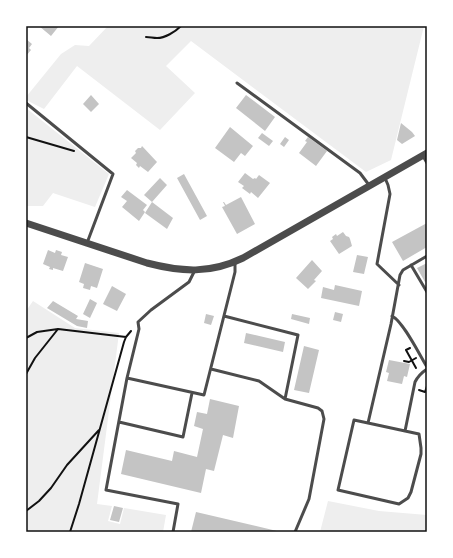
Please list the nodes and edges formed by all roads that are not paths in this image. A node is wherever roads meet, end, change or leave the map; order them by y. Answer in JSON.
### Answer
{"nodes":[{"id":1,"x":237,"y":82,"type":"dead end"},
{"id":2,"x":26,"y":103,"type":"edge"},
{"id":3,"x":425,"y":154,"type":"edge"},
{"id":4,"x":427,"y":163,"type":"edge"},
{"id":5,"x":387,"y":176,"type":"junction"},
{"id":6,"x":370,"y":186,"type":"junction"},
{"id":7,"x":26,"y":223,"type":"edge"},
{"id":8,"x":87,"y":243,"type":"junction"},
{"id":9,"x":427,"y":256,"type":"edge"},
{"id":10,"x":236,"y":261,"type":"junction"},
{"id":11,"x":411,"y":264,"type":"junction"},
{"id":12,"x":195,"y":270,"type":"junction"},
{"id":13,"x":399,"y":285,"type":"junction"},
{"id":14,"x":427,"y":292,"type":"edge"},
{"id":15,"x":224,"y":316,"type":"junction"},
{"id":16,"x":392,"y":316,"type":"junction"},
{"id":17,"x":427,"y":368,"type":"edge"},
{"id":18,"x":211,"y":369,"type":"junction"},
{"id":19,"x":127,"y":378,"type":"junction"},
{"id":20,"x":192,"y":393,"type":"junction"},
{"id":21,"x":285,"y":399,"type":"junction"},
{"id":22,"x":118,"y":422,"type":"junction"},
{"id":23,"x":368,"y":423,"type":"junction"},
{"id":24,"x":405,"y":431,"type":"junction"},
{"id":25,"x":173,"y":532,"type":"edge"},
{"id":26,"x":295,"y":532,"type":"edge"}],
"edges":[{"from":1,"to":6,"type":"lane"},
{"from":2,"to":8,"type":"lane"},
{"from":3,"to":4,"type":"lane"},
{"from":3,"to":5,"type":"street"},
{"from":5,"to":6,"type":"street"},
{"from":5,"to":13,"type":"lane"},
{"from":6,"to":10,"type":"street"},
{"from":7,"to":8,"type":"street"},
{"from":8,"to":12,"type":"street"},
{"from":9,"to":11,"type":"lane"},
{"from":10,"to":12,"type":"street"},
{"from":10,"to":15,"type":"lane"},
{"from":11,"to":13,"type":"lane"},
{"from":11,"to":14,"type":"lane"},
{"from":12,"to":19,"type":"lane"},
{"from":13,"to":16,"type":"lane"},
{"from":15,"to":18,"type":"lane"},
{"from":15,"to":21,"type":"lane"},
{"from":16,"to":17,"type":"lane"},
{"from":16,"to":23,"type":"lane"},
{"from":17,"to":24,"type":"lane"},
{"from":18,"to":20,"type":"lane"},
{"from":18,"to":21,"type":"lane"},
{"from":19,"to":20,"type":"lane"},
{"from":19,"to":22,"type":"lane"},
{"from":20,"to":22,"type":"lane"},
{"from":21,"to":26,"type":"lane"},
{"from":22,"to":25,"type":"lane"},
{"from":23,"to":24,"type":"lane"},
{"from":23,"to":24,"type":"lane"}]}
